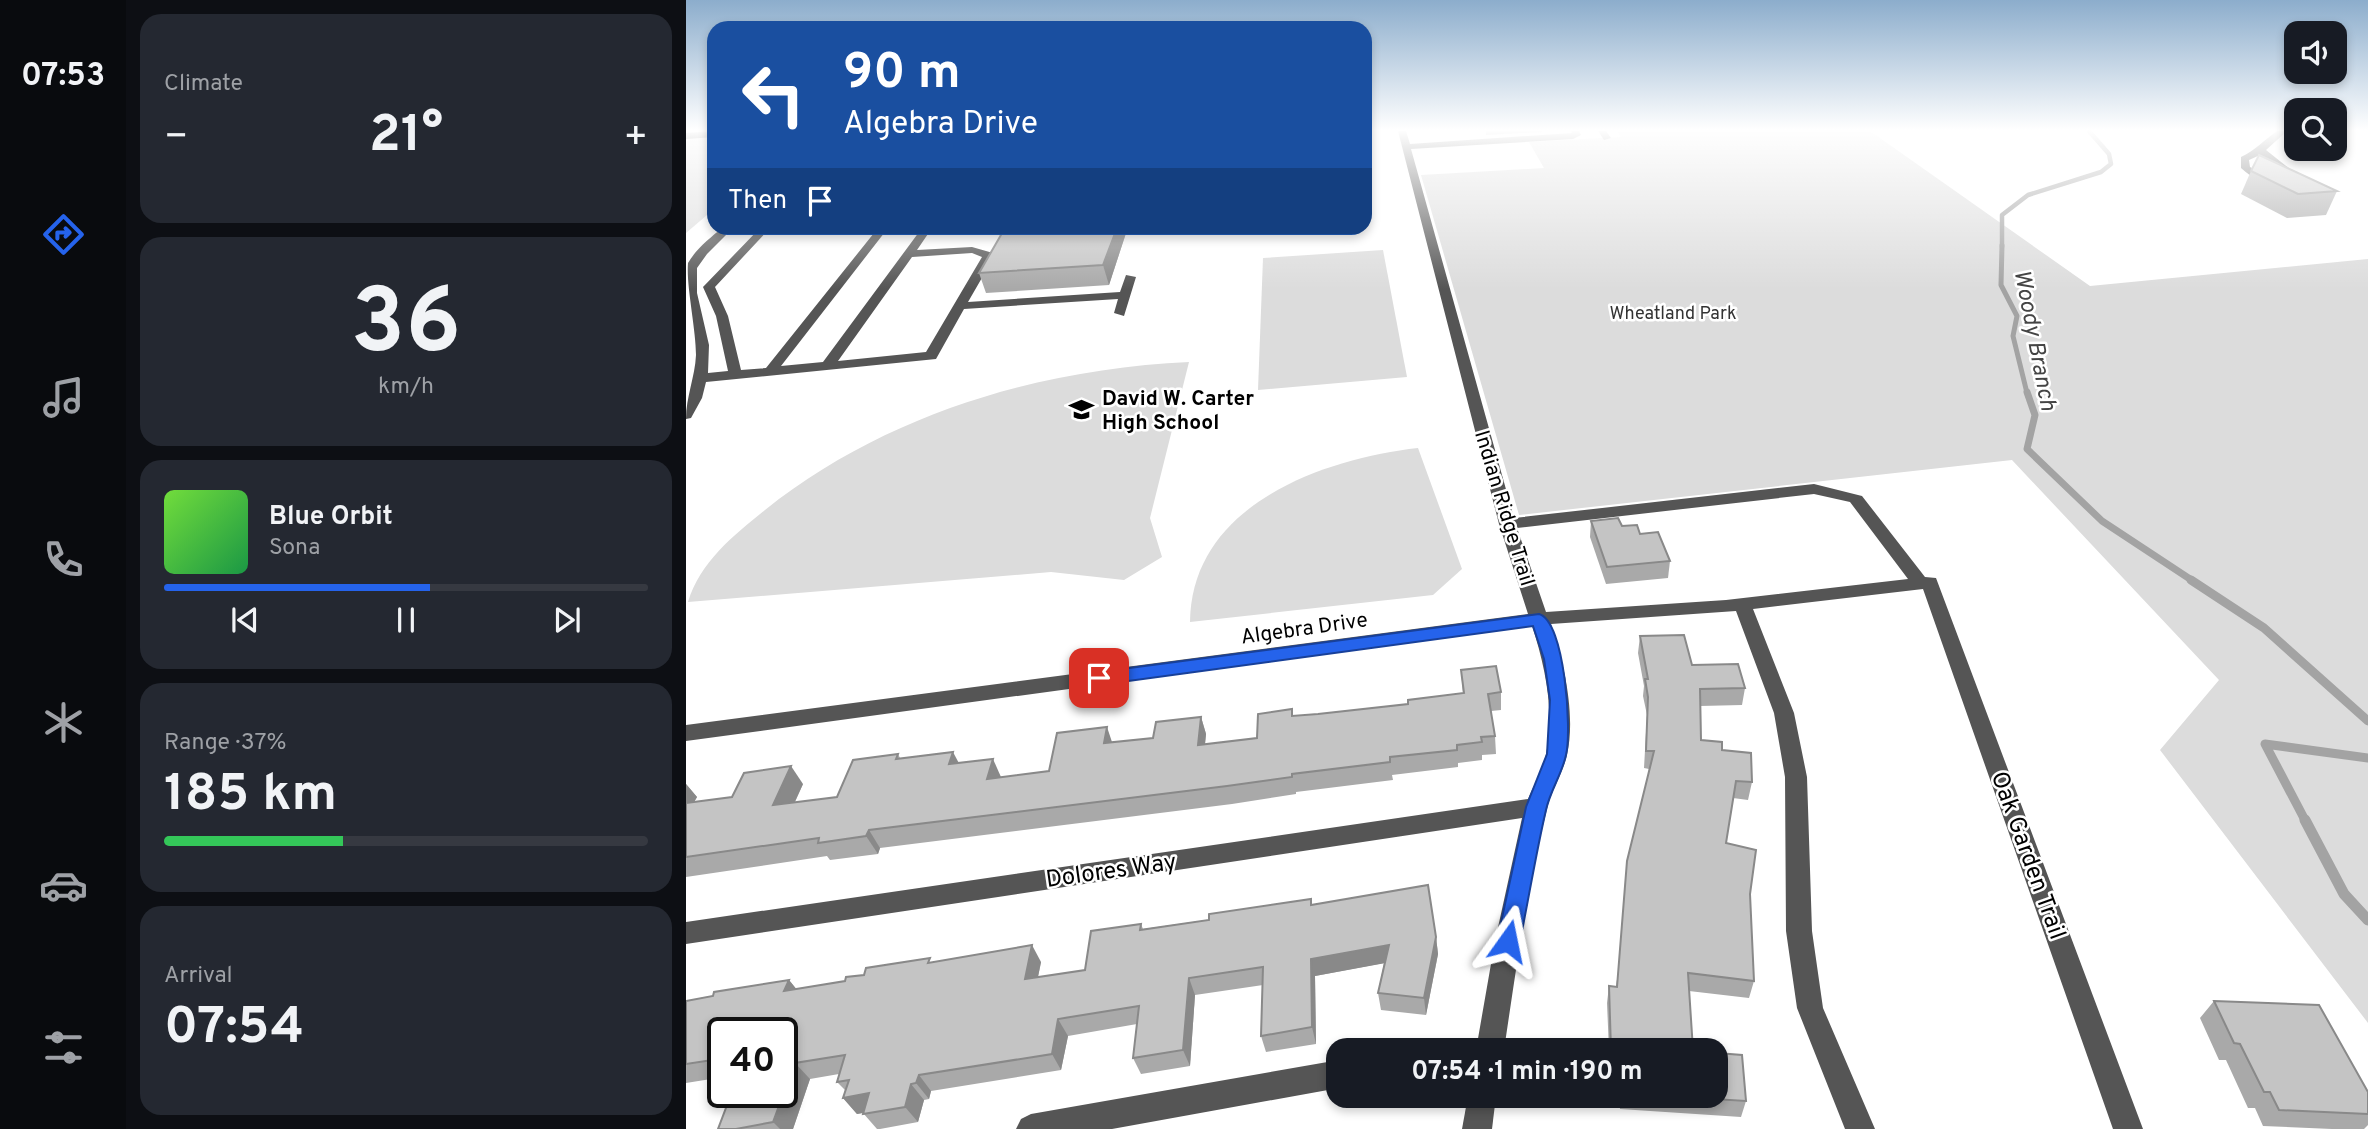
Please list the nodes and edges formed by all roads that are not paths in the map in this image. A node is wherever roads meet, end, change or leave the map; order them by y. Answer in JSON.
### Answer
{"nodes":[{"id":1,"x":1416,"y":184,"type":"edge"},
{"id":2,"x":720,"y":235,"type":"edge"},
{"id":3,"x":758,"y":235,"type":"edge"},
{"id":4,"x":877,"y":235,"type":"edge"},
{"id":5,"x":922,"y":235,"type":"edge"},
{"id":6,"x":908,"y":254,"type":"junction"},
{"id":7,"x":1130,"y":277,"type":"dead end"},
{"id":8,"x":1125,"y":295,"type":"junction"},
{"id":9,"x":959,"y":306,"type":"junction"},
{"id":10,"x":1120,"y":313,"type":"dead end"},
{"id":11,"x":828,"y":365,"type":"junction"},
{"id":12,"x":771,"y":370,"type":"junction"},
{"id":13,"x":735,"y":373,"type":"junction"},
{"id":14,"x":700,"y":379,"type":"junction"},
{"id":15,"x":686,"y":415,"type":"edge"},
{"id":16,"x":1507,"y":524,"type":"junction"},
{"id":17,"x":1925,"y":582,"type":"junction"},
{"id":18,"x":1741,"y":604,"type":"junction"},
{"id":19,"x":1539,"y":619,"type":"junction"},
{"id":20,"x":686,"y":733,"type":"edge"},
{"id":21,"x":1536,"y":807,"type":"junction"},
{"id":22,"x":686,"y":933,"type":"edge"},
{"id":23,"x":1492,"y":1038,"type":"edge"},
{"id":24,"x":1326,"y":1076,"type":"edge"},
{"id":25,"x":1480,"y":1108,"type":"edge"},
{"id":26,"x":1031,"y":1129,"type":"edge"},
{"id":27,"x":1477,"y":1129,"type":"edge"},
{"id":28,"x":1860,"y":1129,"type":"edge"},
{"id":29,"x":2128,"y":1129,"type":"edge"}],
"edges":[{"from":1,"to":16,"type":"street","name":"Indian Ridge Trail"},
{"from":2,"to":14,"type":"street"},
{"from":3,"to":13,"type":"street"},
{"from":4,"to":12,"type":"street"},
{"from":5,"to":6,"type":"street"},
{"from":6,"to":9,"type":"street"},
{"from":6,"to":11,"type":"street"},
{"from":7,"to":8,"type":"street"},
{"from":8,"to":9,"type":"street"},
{"from":8,"to":10,"type":"street"},
{"from":9,"to":11,"type":"street"},
{"from":11,"to":12,"type":"street"},
{"from":12,"to":13,"type":"street"},
{"from":13,"to":14,"type":"street"},
{"from":14,"to":15,"type":"street"},
{"from":16,"to":17,"type":"street","name":"Oak Garden Trail"},
{"from":16,"to":19,"type":"street","name":"Indian Ridge Trail"},
{"from":17,"to":18,"type":"street","name":"Algebra Drive"},
{"from":17,"to":29,"type":"street","name":"Oak Garden Trail"},
{"from":18,"to":19,"type":"street","name":"Algebra Drive"},
{"from":18,"to":28,"type":"street"},
{"from":19,"to":20,"type":"street","name":"Algebra Drive"},
{"from":19,"to":21,"type":"street","name":"Indian Ridge Trail"},
{"from":21,"to":22,"type":"street","name":"Dolores Way"},
{"from":21,"to":23,"type":"street","name":"Indian Ridge Trail"},
{"from":24,"to":26,"type":"street"},
{"from":25,"to":27,"type":"street"}]}
